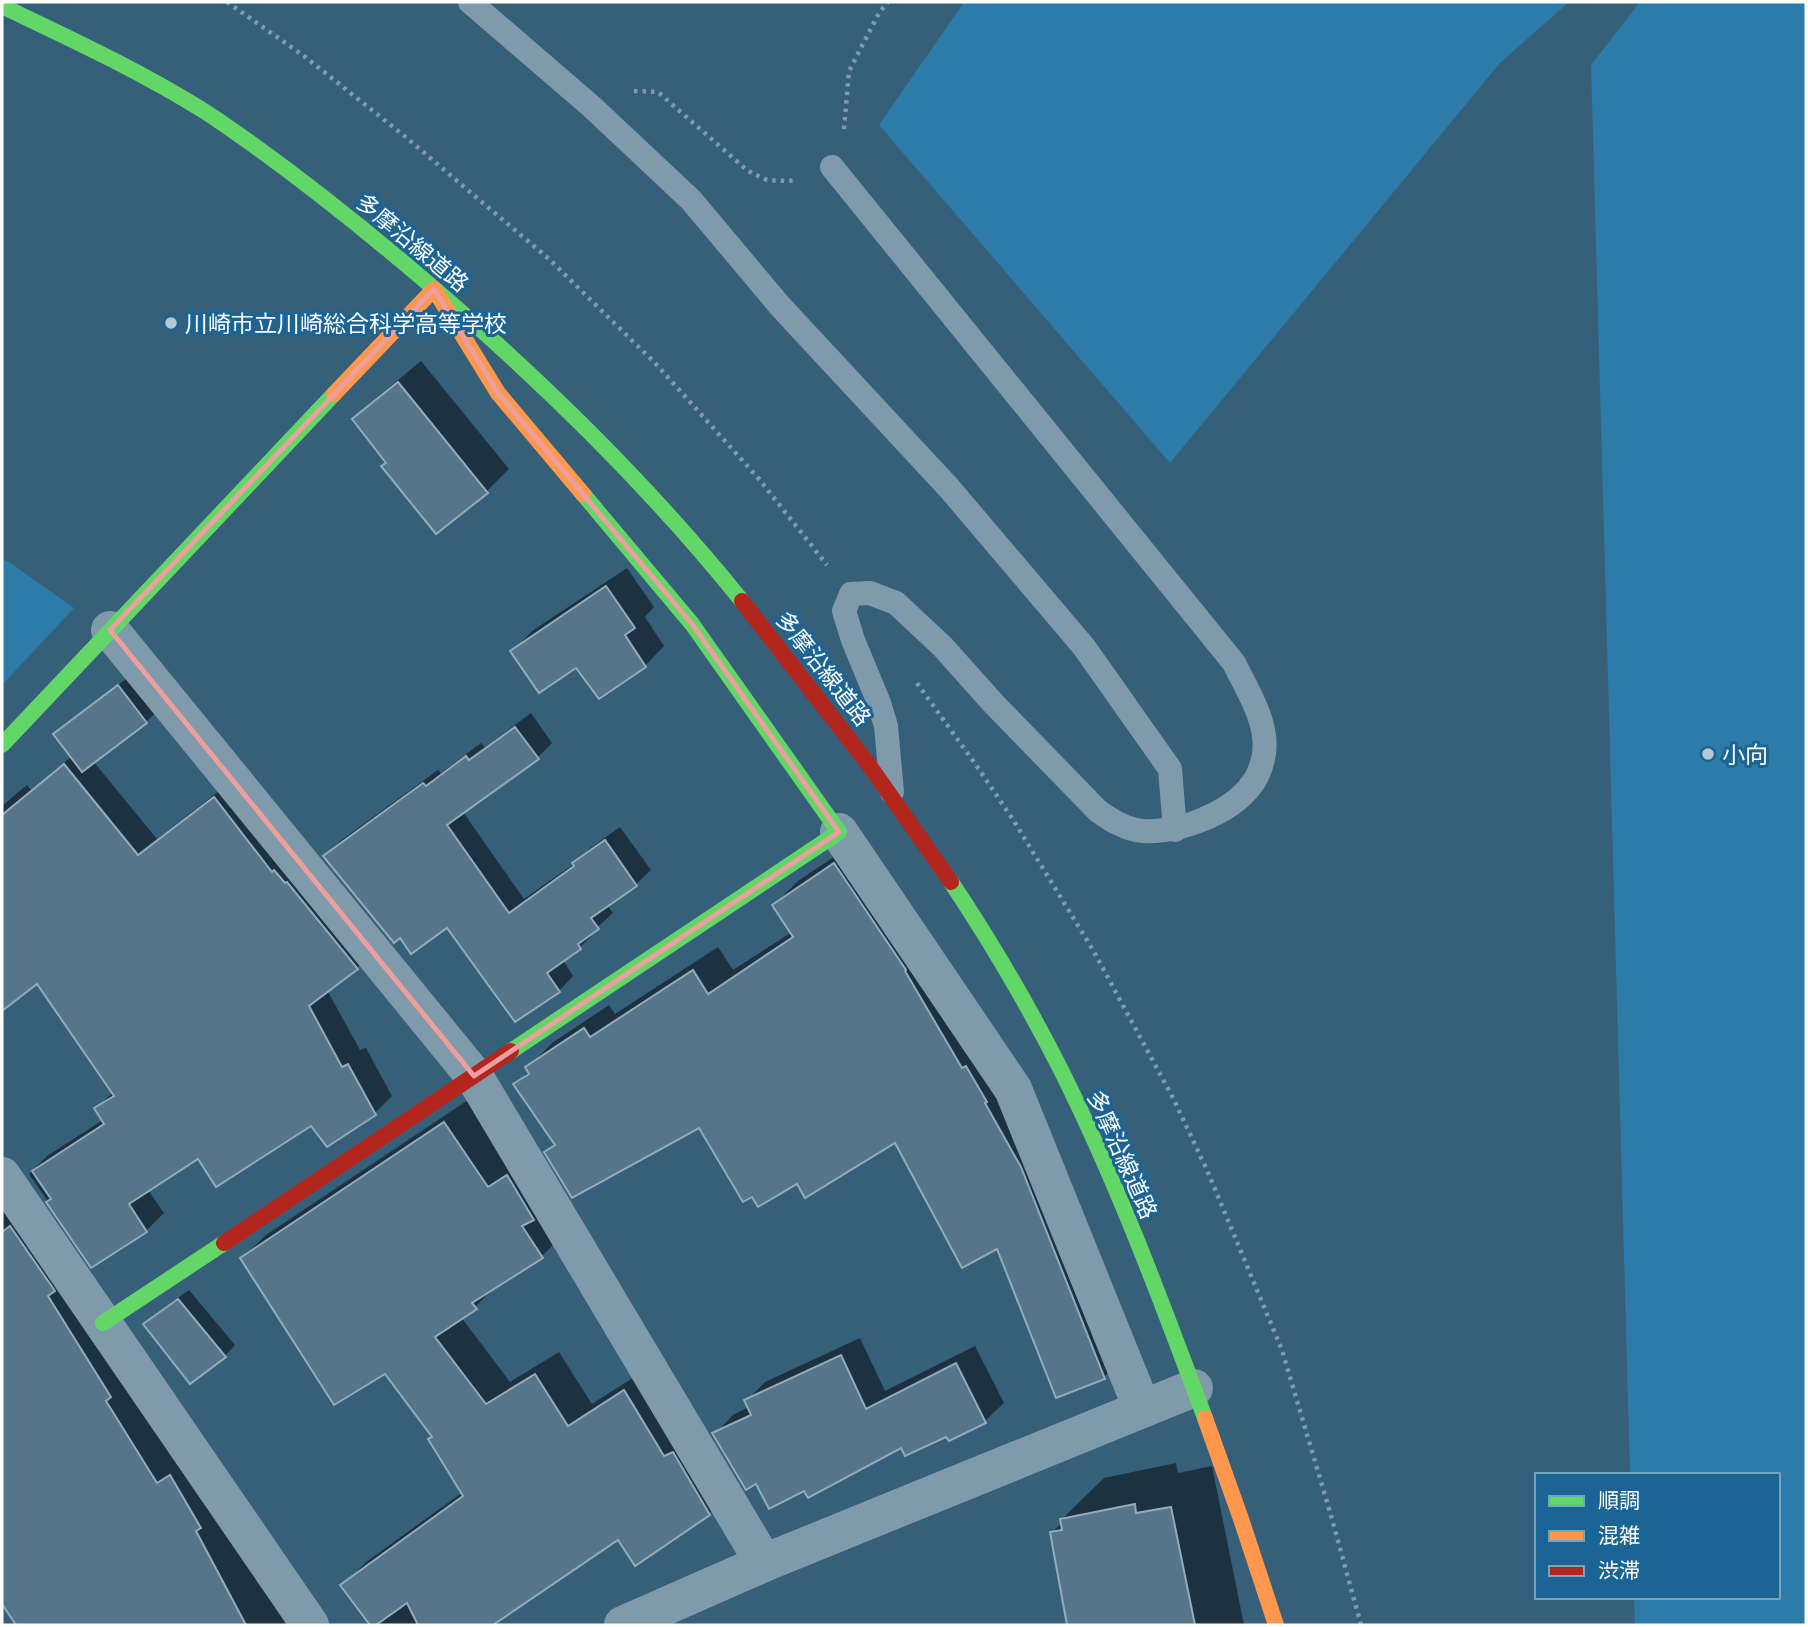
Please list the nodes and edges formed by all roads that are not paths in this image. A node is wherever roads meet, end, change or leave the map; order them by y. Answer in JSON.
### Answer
{"nodes":[{"id":1,"x":470,"y":2,"type":"edge"},
{"id":2,"x":2,"y":6,"type":"edge"},
{"id":3,"x":832,"y":167,"type":"road end"},
{"id":4,"x":434,"y":289,"type":"junction"},
{"id":5,"x":110,"y":630,"type":"junction"},
{"id":6,"x":2,"y":745,"type":"edge"},
{"id":7,"x":893,"y":796,"type":"junction"},
{"id":8,"x":1175,"y":830,"type":"junction"},
{"id":9,"x":839,"y":832,"type":"junction"},
{"id":10,"x":474,"y":1076,"type":"junction"},
{"id":11,"x":2,"y":1176,"type":"edge"},
{"id":12,"x":103,"y":1324,"type":"junction"},
{"id":13,"x":1194,"y":1388,"type":"junction"},
{"id":14,"x":1142,"y":1408,"type":"junction"},
{"id":15,"x":764,"y":1563,"type":"junction"},
{"id":16,"x":310,"y":1625,"type":"edge"},
{"id":17,"x":623,"y":1625,"type":"edge"},
{"id":18,"x":1276,"y":1625,"type":"edge"}],
"edges":[{"from":1,"to":8,"type":"lane"},
{"from":2,"to":4,"type":"street","name":"多摩沿線道路"},
{"from":3,"to":8,"type":"lane"},
{"from":4,"to":5,"type":"street"},
{"from":4,"to":7,"type":"street","name":"多摩沿線道路"},
{"from":4,"to":9,"type":"street"},
{"from":5,"to":6,"type":"street"},
{"from":5,"to":10,"type":"street"},
{"from":7,"to":8,"type":"lane"},
{"from":7,"to":13,"type":"street","name":"多摩沿線道路"},
{"from":9,"to":10,"type":"street"},
{"from":9,"to":14,"type":"street"},
{"from":10,"to":12,"type":"street"},
{"from":10,"to":15,"type":"street"},
{"from":11,"to":12,"type":"street"},
{"from":12,"to":16,"type":"street"},
{"from":13,"to":14,"type":"street"},
{"from":13,"to":18,"type":"street","name":"多摩沿線道路"},
{"from":14,"to":15,"type":"street"},
{"from":15,"to":17,"type":"street"}]}
